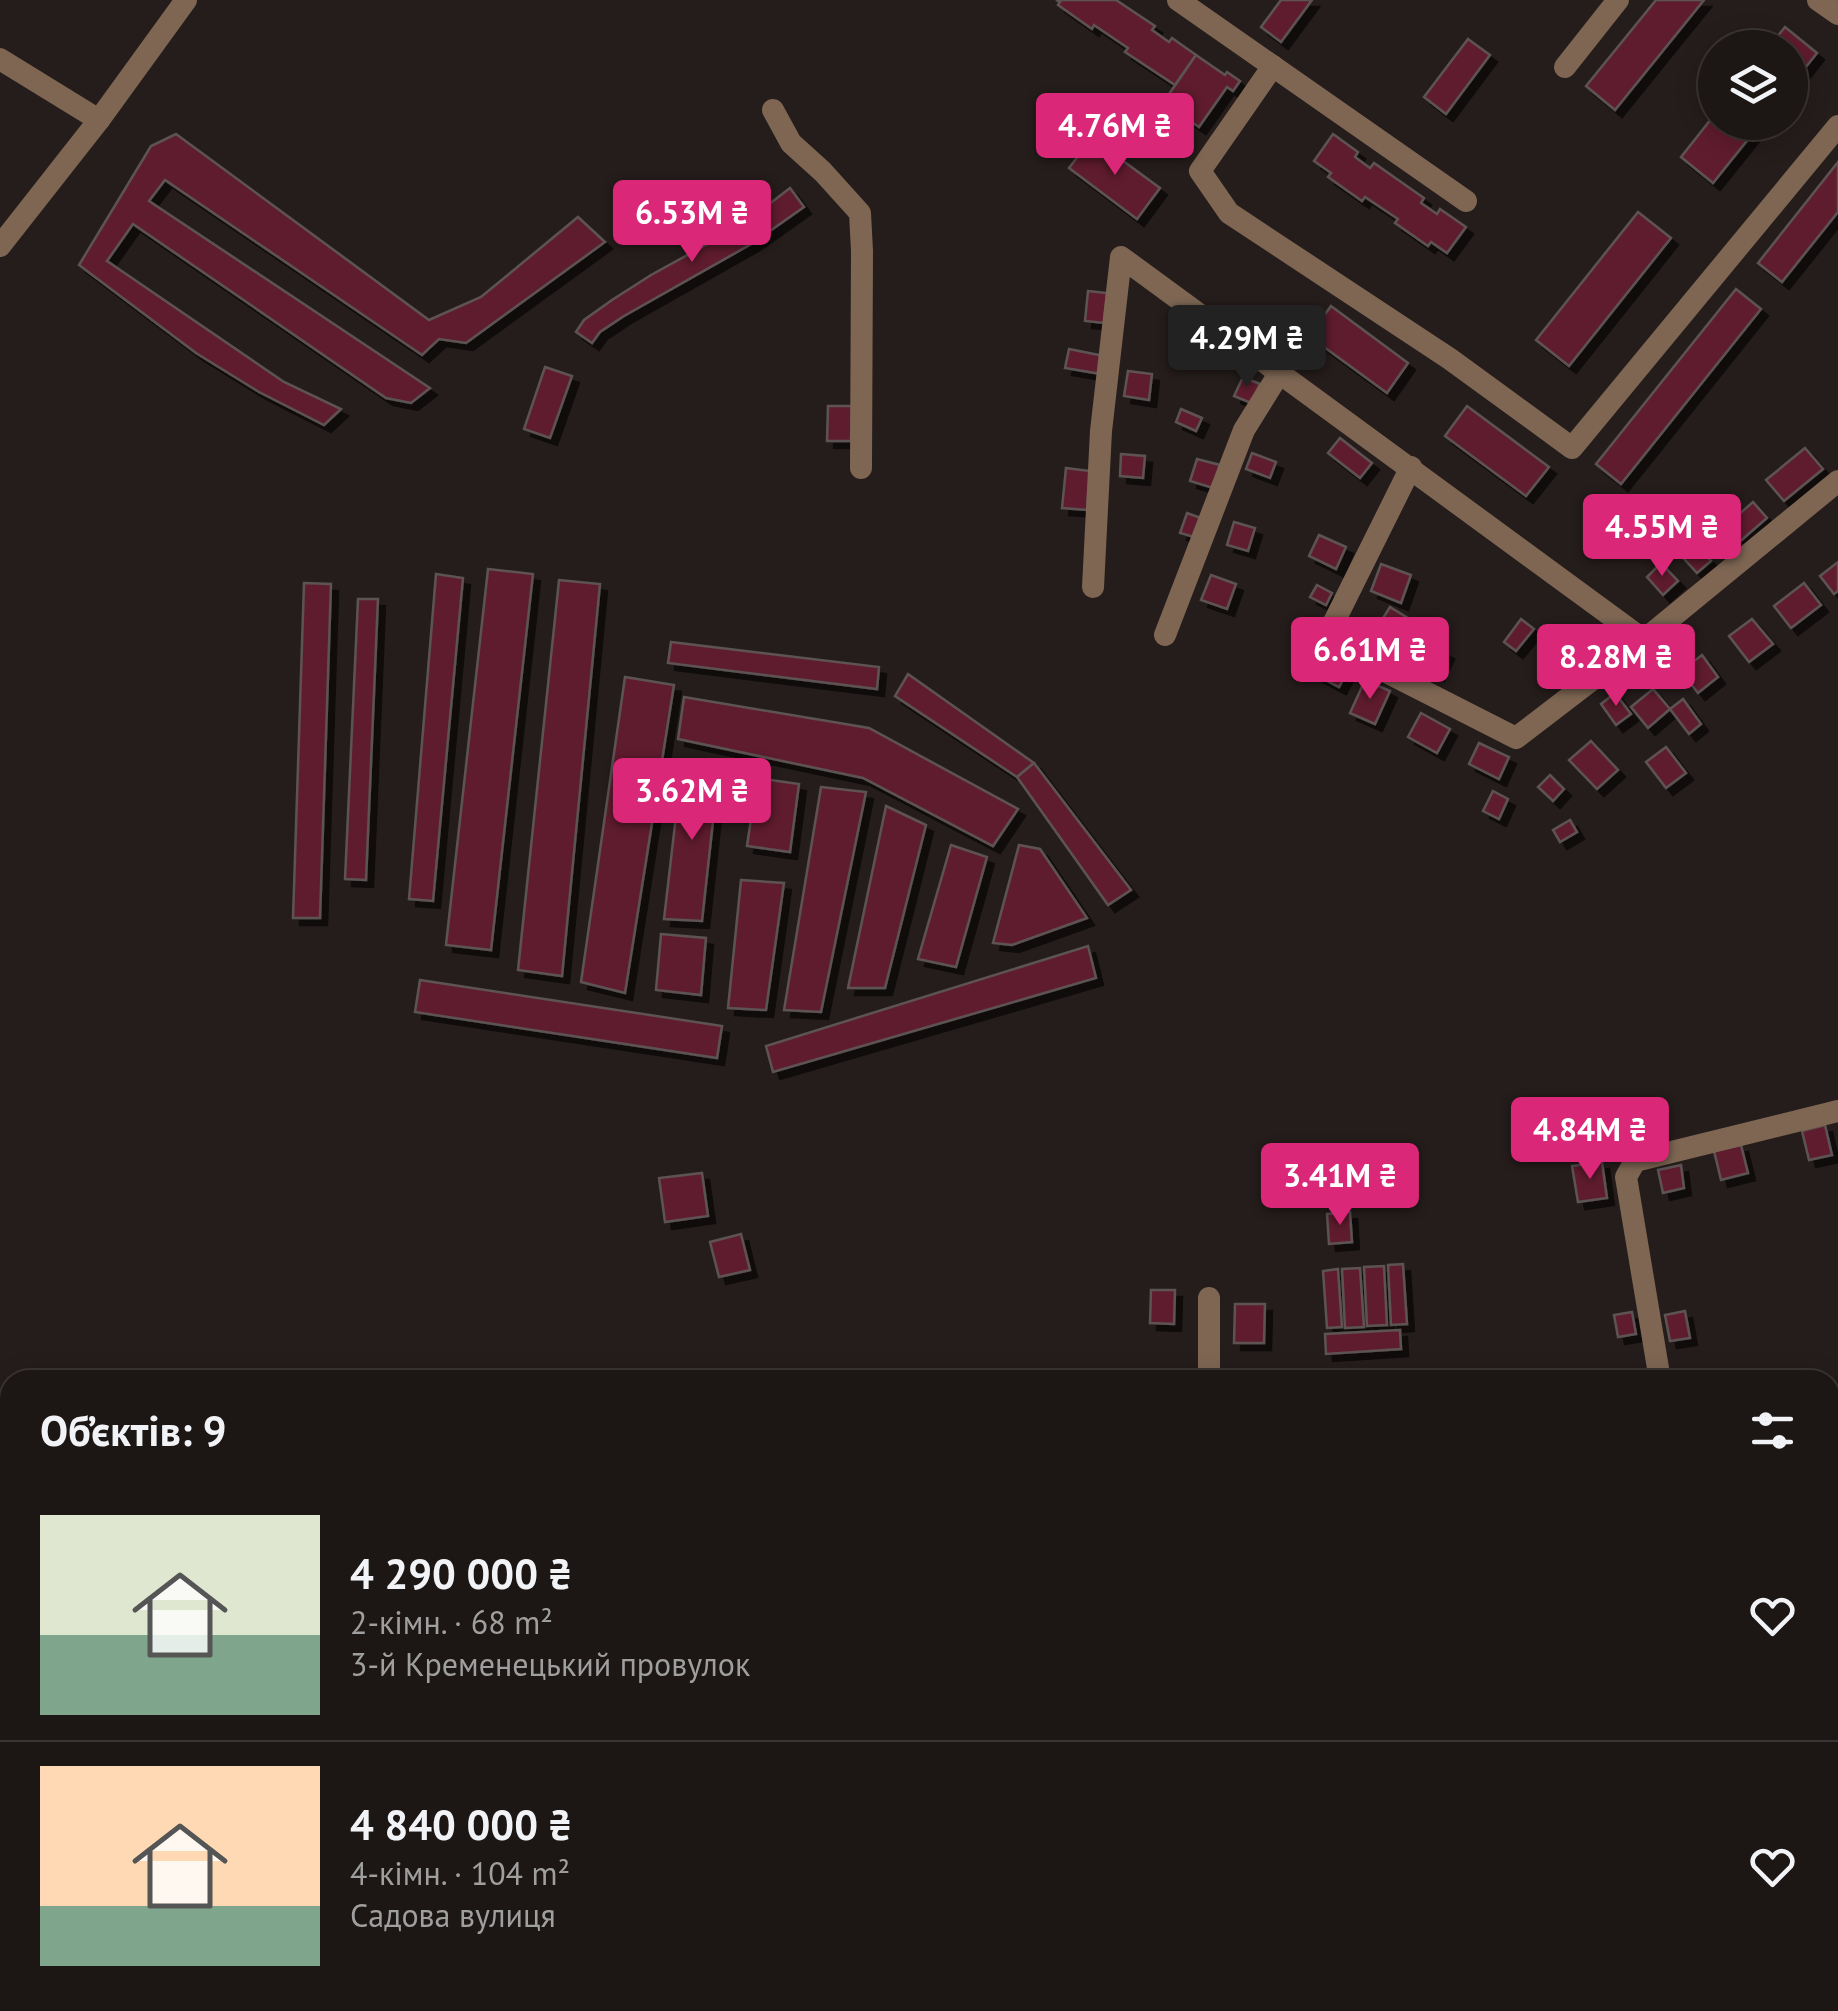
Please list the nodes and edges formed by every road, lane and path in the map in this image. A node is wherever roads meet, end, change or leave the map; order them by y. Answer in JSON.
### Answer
{"nodes":[{"id":1,"x":186,"y":0,"type":"edge"},
{"id":2,"x":1178,"y":0,"type":"edge"},
{"id":3,"x":1618,"y":0,"type":"edge"},
{"id":4,"x":1818,"y":0,"type":"edge"},
{"id":5,"x":1838,"y":14,"type":"edge"},
{"id":6,"x":0,"y":59,"type":"edge"},
{"id":7,"x":1273,"y":66,"type":"junction"},
{"id":8,"x":1565,"y":67,"type":"dead end"},
{"id":9,"x":773,"y":110,"type":"dead end"},
{"id":10,"x":99,"y":120,"type":"junction"},
{"id":11,"x":1838,"y":126,"type":"edge"},
{"id":12,"x":1466,"y":202,"type":"dead end"},
{"id":13,"x":0,"y":246,"type":"edge"},
{"id":14,"x":1280,"y":372,"type":"junction"},
{"id":15,"x":1411,"y":467,"type":"junction"},
{"id":16,"x":862,"y":468,"type":"dead end"},
{"id":17,"x":1838,"y":481,"type":"edge"},
{"id":18,"x":1094,"y":587,"type":"dead end"},
{"id":19,"x":1165,"y":634,"type":"dead end"},
{"id":20,"x":1644,"y":640,"type":"junction"},
{"id":21,"x":1838,"y":1111,"type":"edge"},
{"id":22,"x":1208,"y":1298,"type":"dead end"},
{"id":23,"x":1209,"y":1370,"type":"edge"},
{"id":24,"x":1658,"y":1370,"type":"edge"}],
"edges":[{"from":1,"to":10,"type":"street"},
{"from":2,"to":7,"type":"street"},
{"from":3,"to":8,"type":"street"},
{"from":4,"to":5,"type":"street"},
{"from":6,"to":10,"type":"street"},
{"from":7,"to":11,"type":"street"},
{"from":7,"to":12,"type":"street"},
{"from":9,"to":16,"type":"street"},
{"from":10,"to":13,"type":"street"},
{"from":14,"to":15,"type":"street"},
{"from":14,"to":18,"type":"street"},
{"from":14,"to":19,"type":"street"},
{"from":15,"to":20,"type":"street"},
{"from":15,"to":20,"type":"street"},
{"from":17,"to":20,"type":"street"},
{"from":21,"to":24,"type":"street"},
{"from":22,"to":23,"type":"street"}]}
